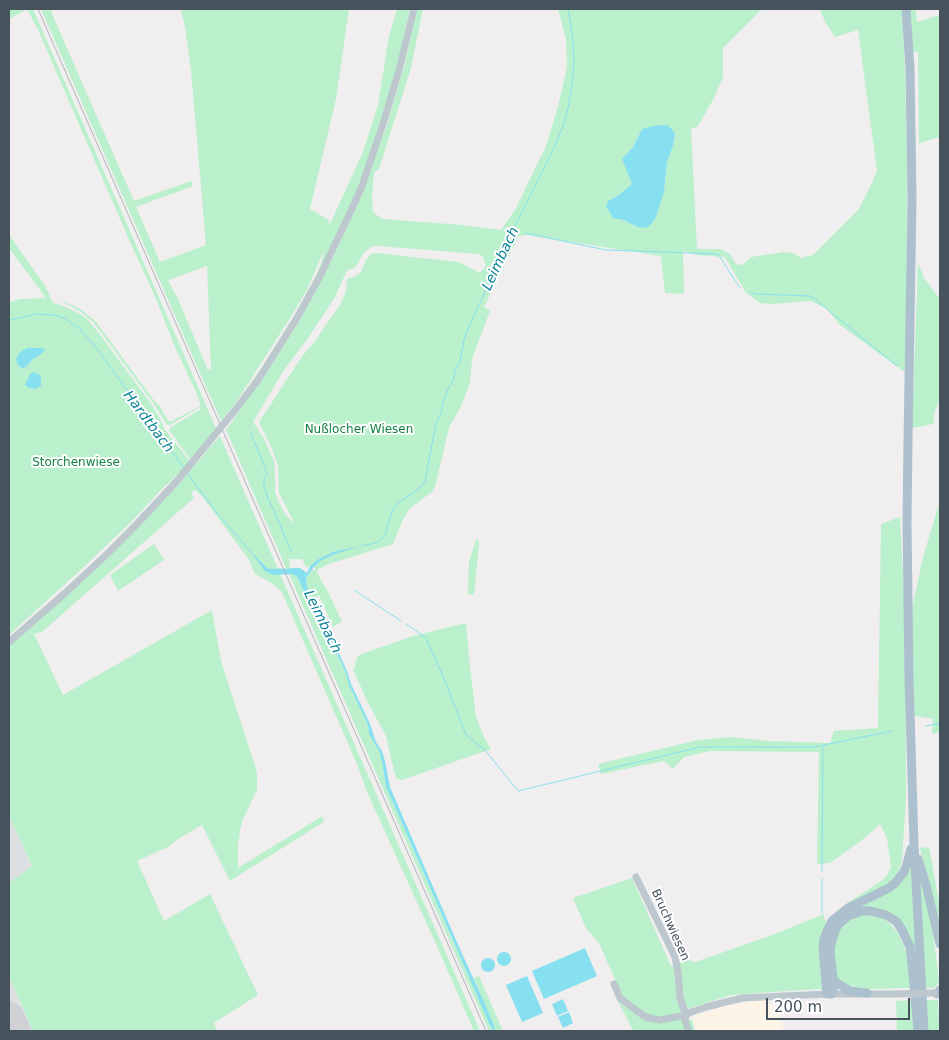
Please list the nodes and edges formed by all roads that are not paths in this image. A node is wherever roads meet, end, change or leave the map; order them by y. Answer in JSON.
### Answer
{"nodes":[{"id":1,"x":414,"y":9,"type":"edge"},
{"id":2,"x":906,"y":9,"type":"edge"},
{"id":3,"x":9,"y":642,"type":"edge"},
{"id":4,"x":914,"y":842,"type":"junction"},
{"id":5,"x":636,"y":877,"type":"dead end"},
{"id":6,"x":940,"y":944,"type":"edge"},
{"id":7,"x":833,"y":979,"type":"junction"},
{"id":8,"x":614,"y":984,"type":"dead end"},
{"id":9,"x":867,"y":993,"type":"junction"},
{"id":10,"x":938,"y":993,"type":"edge"},
{"id":11,"x":829,"y":994,"type":"junction"},
{"id":12,"x":686,"y":1015,"type":"junction"},
{"id":13,"x":688,"y":1031,"type":"edge"},
{"id":14,"x":918,"y":1031,"type":"edge"},
{"id":15,"x":924,"y":1031,"type":"edge"}],
"edges":[{"from":1,"to":3,"type":"street","bridge":true},
{"from":2,"to":4,"type":"main road"},
{"from":4,"to":6,"type":"main road"},
{"from":4,"to":11,"type":"main road"},
{"from":4,"to":15,"type":"main road"},
{"from":5,"to":12,"type":"street","name":"Bruchwiesen"},
{"from":7,"to":9,"type":"main road"},
{"from":7,"to":11,"type":"main road"},
{"from":7,"to":14,"type":"main road"},
{"from":8,"to":12,"type":"street"},
{"from":9,"to":10,"type":"street","bridge":true},
{"from":9,"to":11,"type":"street"},
{"from":11,"to":12,"type":"street"},
{"from":12,"to":13,"type":"street","name":"Bruchwiesen"}]}
